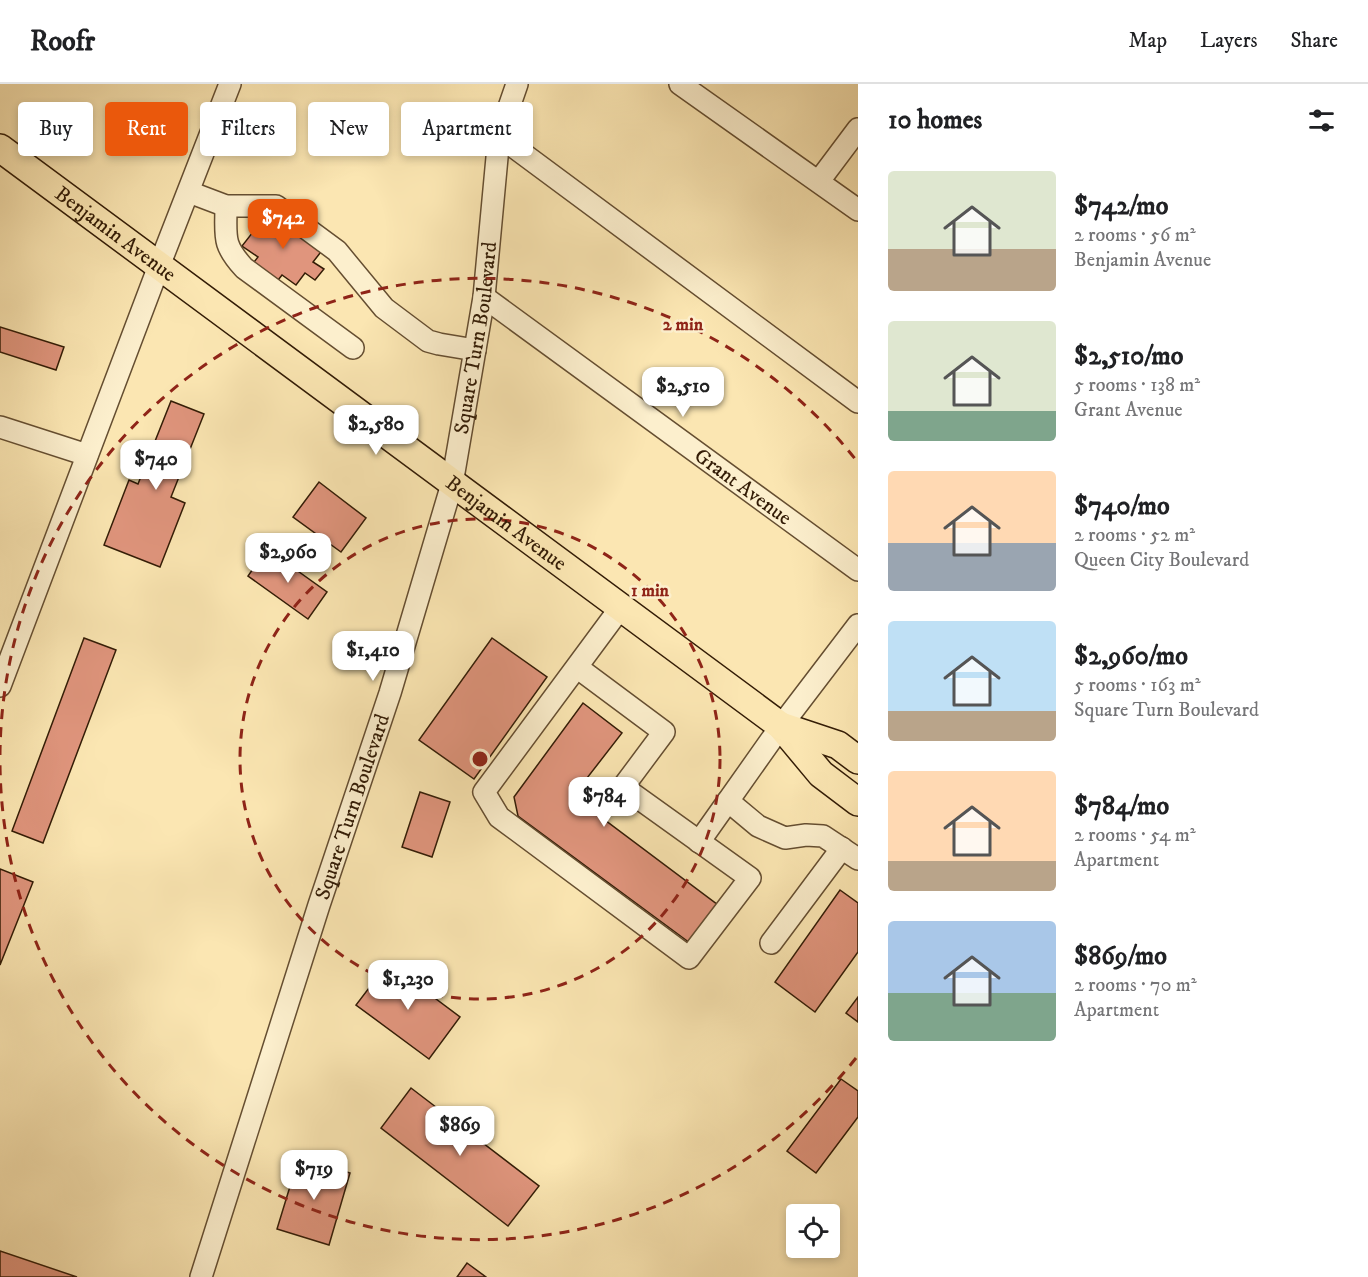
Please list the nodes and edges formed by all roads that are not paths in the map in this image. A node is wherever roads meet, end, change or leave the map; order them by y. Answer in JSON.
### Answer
{"nodes":[{"id":1,"x":230,"y":84,"type":"edge"},
{"id":2,"x":517,"y":84,"type":"edge"},
{"id":3,"x":680,"y":84,"type":"edge"},
{"id":4,"x":511,"y":102,"type":"edge"},
{"id":5,"x":858,"y":129,"type":"edge"},
{"id":6,"x":0,"y":148,"type":"edge"},
{"id":7,"x":497,"y":156,"type":"edge"},
{"id":8,"x":526,"y":156,"type":"edge"},
{"id":9,"x":819,"y":181,"type":"junction"},
{"id":10,"x":189,"y":192,"type":"junction"},
{"id":11,"x":226,"y":206,"type":"junction"},
{"id":12,"x":858,"y":210,"type":"edge"},
{"id":13,"x":159,"y":266,"type":"junction"},
{"id":14,"x":484,"y":297,"type":"junction"},
{"id":15,"x":353,"y":348,"type":"dead end"},
{"id":16,"x":476,"y":350,"type":"junction"},
{"id":17,"x":858,"y":402,"type":"edge"},
{"id":18,"x":0,"y":427,"type":"edge"},
{"id":19,"x":87,"y":455,"type":"junction"},
{"id":20,"x":452,"y":484,"type":"junction"},
{"id":21,"x":858,"y":570,"type":"edge"},
{"id":22,"x":621,"y":607,"type":"junction"},
{"id":23,"x":858,"y":625,"type":"edge"},
{"id":24,"x":8,"y":640,"type":"edge"},
{"id":25,"x":578,"y":668,"type":"junction"},
{"id":26,"x":0,"y":686,"type":"edge"},
{"id":27,"x":781,"y":726,"type":"junction"},
{"id":28,"x":858,"y":760,"type":"edge"},
{"id":29,"x":728,"y":801,"type":"junction"},
{"id":30,"x":858,"y":802,"type":"edge"},
{"id":31,"x":699,"y":842,"type":"junction"},
{"id":32,"x":850,"y":853,"type":"edge"},
{"id":33,"x":771,"y":943,"type":"dead end"},
{"id":34,"x":201,"y":1277,"type":"edge"}],
"edges":[{"from":1,"to":10,"type":"street"},
{"from":2,"to":4,"type":"street","name":"Square Turn Boulevard"},
{"from":3,"to":9,"type":"street"},
{"from":5,"to":9,"type":"street"},
{"from":6,"to":13,"type":"main road","name":"Benjamin Avenue"},
{"from":7,"to":14,"type":"street","name":"Square Turn Boulevard"},
{"from":8,"to":17,"type":"street"},
{"from":9,"to":12,"type":"street"},
{"from":10,"to":11,"type":"street"},
{"from":10,"to":13,"type":"street"},
{"from":11,"to":15,"type":"street"},
{"from":11,"to":16,"type":"street"},
{"from":13,"to":19,"type":"street"},
{"from":13,"to":20,"type":"main road","name":"Benjamin Avenue"},
{"from":14,"to":16,"type":"street","name":"Square Turn Boulevard"},
{"from":14,"to":21,"type":"street","name":"Grant Avenue"},
{"from":16,"to":20,"type":"street","name":"Square Turn Boulevard"},
{"from":18,"to":19,"type":"street"},
{"from":19,"to":24,"type":"street"},
{"from":20,"to":22,"type":"main road","name":"Benjamin Avenue"},
{"from":20,"to":34,"type":"street","name":"Square Turn Boulevard"},
{"from":22,"to":25,"type":"street"},
{"from":22,"to":27,"type":"main road","name":"Benjamin Avenue"},
{"from":23,"to":27,"type":"street"},
{"from":24,"to":26,"type":"street"},
{"from":25,"to":31,"type":"street"},
{"from":25,"to":31,"type":"street"},
{"from":27,"to":28,"type":"main road","name":"Benjamin Avenue"},
{"from":27,"to":29,"type":"street"},
{"from":27,"to":30,"type":"main road","name":"Benjamin Avenue"},
{"from":29,"to":31,"type":"street"},
{"from":29,"to":32,"type":"street"},
{"from":32,"to":33,"type":"street"}]}
